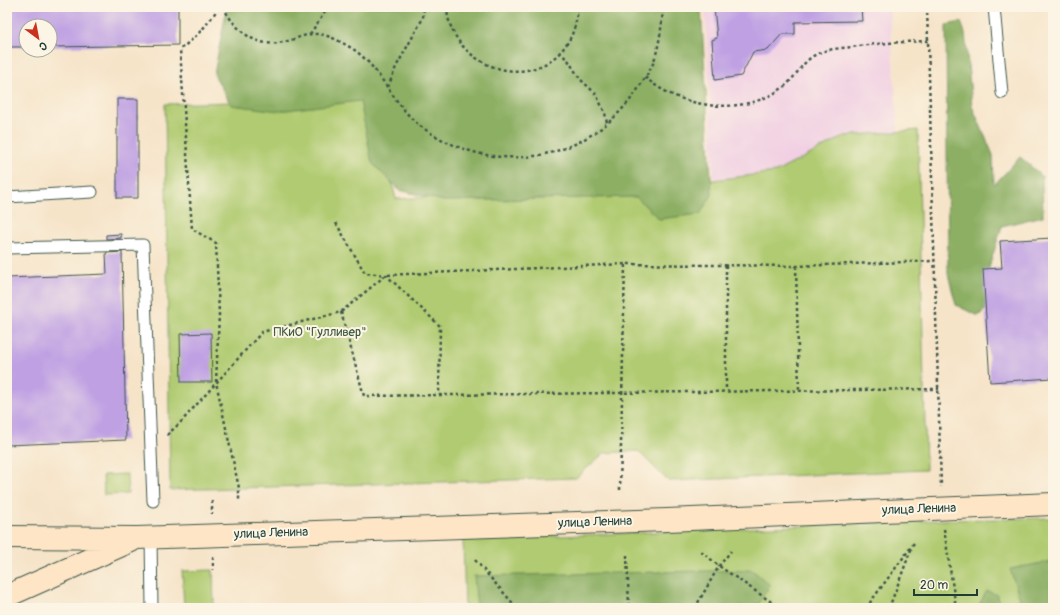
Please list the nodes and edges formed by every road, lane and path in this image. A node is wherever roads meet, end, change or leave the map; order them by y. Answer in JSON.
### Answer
{"nodes":[{"id":1,"x":219,"y":7,"type":"edge"},
{"id":2,"x":223,"y":7,"type":"edge"},
{"id":3,"x":326,"y":7,"type":"edge"},
{"id":4,"x":424,"y":7,"type":"edge"},
{"id":5,"x":447,"y":7,"type":"edge"},
{"id":6,"x":578,"y":7,"type":"edge"},
{"id":7,"x":663,"y":7,"type":"edge"},
{"id":8,"x":927,"y":7,"type":"edge"},
{"id":9,"x":994,"y":7,"type":"edge"},
{"id":10,"x":310,"y":35,"type":"junction"},
{"id":11,"x":928,"y":41,"type":"junction"},
{"id":12,"x":559,"y":52,"type":"junction"},
{"id":13,"x":645,"y":77,"type":"junction"},
{"id":14,"x":388,"y":88,"type":"junction"},
{"id":15,"x":1002,"y":92,"type":"dead end"},
{"id":16,"x":607,"y":124,"type":"junction"},
{"id":17,"x":92,"y":192,"type":"dead end"},
{"id":18,"x":7,"y":197,"type":"edge"},
{"id":19,"x":336,"y":223,"type":"dead end"},
{"id":20,"x":7,"y":248,"type":"edge"},
{"id":21,"x":934,"y":261,"type":"junction"},
{"id":22,"x":625,"y":264,"type":"junction"},
{"id":23,"x":726,"y":265,"type":"junction"},
{"id":24,"x":796,"y":266,"type":"junction"},
{"id":25,"x":386,"y":274,"type":"junction"},
{"id":26,"x":341,"y":312,"type":"junction"},
{"id":27,"x":216,"y":382,"type":"junction"},
{"id":28,"x":939,"y":389,"type":"junction"},
{"id":29,"x":726,"y":391,"type":"junction"},
{"id":30,"x":799,"y":391,"type":"junction"},
{"id":31,"x":623,"y":393,"type":"junction"},
{"id":32,"x":439,"y":395,"type":"junction"},
{"id":33,"x":151,"y":449,"type":"junction"},
{"id":34,"x":620,"y":490,"type":"dead end"},
{"id":35,"x":239,"y":500,"type":"dead end"},
{"id":36,"x":153,"y":501,"type":"dead end"},
{"id":37,"x":1053,"y":504,"type":"edge"},
{"id":38,"x":943,"y":508,"type":"junction"},
{"id":39,"x":7,"y":537,"type":"edge"},
{"id":40,"x":144,"y":537,"type":"junction"},
{"id":41,"x":731,"y":550,"type":"dead end"},
{"id":42,"x":701,"y":552,"type":"dead end"},
{"id":43,"x":627,"y":555,"type":"dead end"},
{"id":44,"x":475,"y":560,"type":"dead end"},
{"id":45,"x":719,"y":566,"type":"junction"},
{"id":46,"x":7,"y":596,"type":"edge"},
{"id":47,"x":152,"y":608,"type":"edge"},
{"id":48,"x":516,"y":608,"type":"edge"},
{"id":49,"x":629,"y":608,"type":"edge"},
{"id":50,"x":695,"y":608,"type":"edge"},
{"id":51,"x":780,"y":608,"type":"edge"},
{"id":52,"x":866,"y":608,"type":"edge"},
{"id":53,"x":889,"y":608,"type":"edge"},
{"id":54,"x":956,"y":608,"type":"edge"}],
"edges":[{"from":1,"to":27,"type":"path"},
{"from":2,"to":10,"type":"path"},
{"from":3,"to":10,"type":"path"},
{"from":4,"to":14,"type":"path"},
{"from":5,"to":12,"type":"path"},
{"from":6,"to":12,"type":"path"},
{"from":7,"to":13,"type":"path"},
{"from":8,"to":11,"type":"path"},
{"from":9,"to":15,"type":"lane"},
{"from":10,"to":14,"type":"path"},
{"from":11,"to":13,"type":"path"},
{"from":11,"to":21,"type":"path"},
{"from":12,"to":16,"type":"path"},
{"from":13,"to":16,"type":"path"},
{"from":14,"to":16,"type":"path"},
{"from":17,"to":18,"type":"lane"},
{"from":19,"to":25,"type":"path"},
{"from":20,"to":33,"type":"lane"},
{"from":21,"to":24,"type":"path"},
{"from":21,"to":28,"type":"path"},
{"from":22,"to":23,"type":"path"},
{"from":22,"to":25,"type":"path"},
{"from":22,"to":31,"type":"path"},
{"from":23,"to":24,"type":"path"},
{"from":23,"to":29,"type":"path"},
{"from":24,"to":30,"type":"path"},
{"from":25,"to":26,"type":"path"},
{"from":25,"to":32,"type":"path"},
{"from":26,"to":27,"type":"path"},
{"from":26,"to":32,"type":"path"},
{"from":27,"to":33,"type":"path"},
{"from":27,"to":35,"type":"path"},
{"from":28,"to":30,"type":"path"},
{"from":28,"to":38,"type":"path"},
{"from":29,"to":30,"type":"path"},
{"from":29,"to":31,"type":"path"},
{"from":31,"to":32,"type":"path"},
{"from":31,"to":34,"type":"path"},
{"from":33,"to":36,"type":"lane"},
{"from":37,"to":38,"type":"main road","name":"улица Ленина"},
{"from":38,"to":40,"type":"main road","name":"улица Ленина"},
{"from":38,"to":54,"type":"path"},
{"from":39,"to":40,"type":"main road","name":"улица Ленина"},
{"from":40,"to":46,"type":"main road","name":"улица Ленина"},
{"from":40,"to":47,"type":"lane"},
{"from":41,"to":45,"type":"path"},
{"from":42,"to":45,"type":"path"},
{"from":43,"to":49,"type":"path"},
{"from":44,"to":48,"type":"path"},
{"from":45,"to":50,"type":"path"},
{"from":45,"to":51,"type":"path"},
{"from":52,"to":53,"type":"path"}]}
